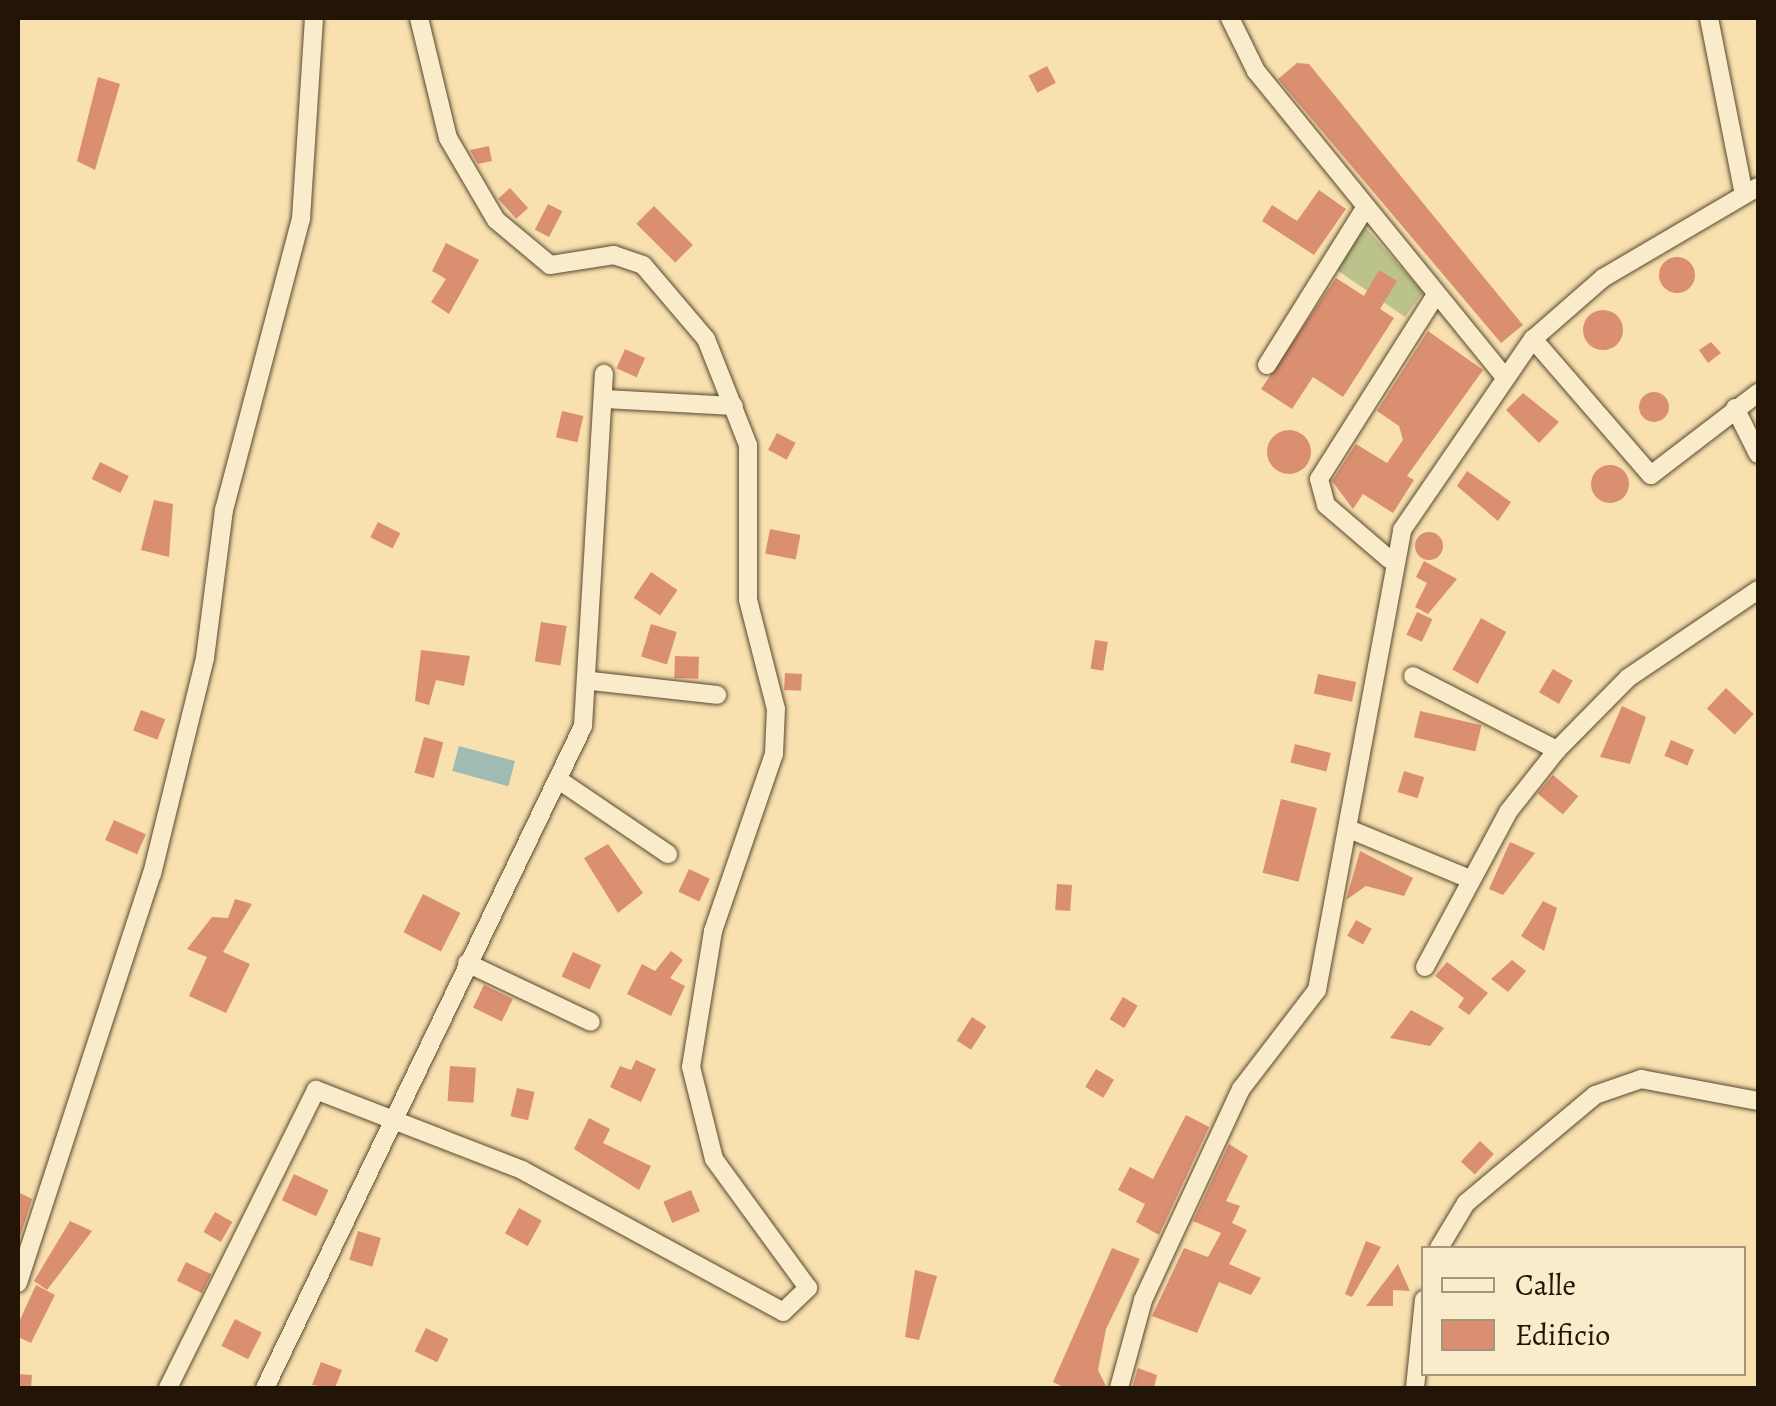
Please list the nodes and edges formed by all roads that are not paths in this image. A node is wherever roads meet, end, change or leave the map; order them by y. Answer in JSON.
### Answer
{"nodes":[{"id":1,"x":314,"y":18,"type":"edge"},
{"id":2,"x":419,"y":18,"type":"edge"},
{"id":3,"x":1230,"y":18,"type":"edge"},
{"id":4,"x":1709,"y":18,"type":"edge"},
{"id":5,"x":1751,"y":191,"type":"edge"},
{"id":6,"x":1365,"y":208,"type":"junction"},
{"id":7,"x":1435,"y":296,"type":"junction"},
{"id":8,"x":1533,"y":339,"type":"junction"},
{"id":9,"x":1267,"y":365,"type":"dead end"},
{"id":10,"x":604,"y":374,"type":"dead end"},
{"id":11,"x":1502,"y":374,"type":"junction"},
{"id":12,"x":1758,"y":393,"type":"edge"},
{"id":13,"x":605,"y":399,"type":"junction"},
{"id":14,"x":734,"y":406,"type":"junction"},
{"id":15,"x":1735,"y":408,"type":"junction"},
{"id":16,"x":1758,"y":454,"type":"edge"},
{"id":17,"x":1389,"y":559,"type":"junction"},
{"id":18,"x":1758,"y":590,"type":"edge"},
{"id":19,"x":1413,"y":676,"type":"dead end"},
{"id":20,"x":591,"y":680,"type":"junction"},
{"id":21,"x":717,"y":696,"type":"dead end"},
{"id":22,"x":1557,"y":750,"type":"junction"},
{"id":23,"x":559,"y":780,"type":"junction"},
{"id":24,"x":1349,"y":828,"type":"junction"},
{"id":25,"x":668,"y":854,"type":"dead end"},
{"id":26,"x":1470,"y":879,"type":"junction"},
{"id":27,"x":468,"y":962,"type":"junction"},
{"id":28,"x":1425,"y":967,"type":"dead end"},
{"id":29,"x":592,"y":1022,"type":"dead end"},
{"id":30,"x":1758,"y":1101,"type":"edge"},
{"id":31,"x":395,"y":1122,"type":"junction"},
{"id":32,"x":1440,"y":1246,"type":"edge"},
{"id":33,"x":18,"y":1283,"type":"edge"},
{"id":34,"x":1421,"y":1329,"type":"edge"},
{"id":35,"x":168,"y":1388,"type":"edge"},
{"id":36,"x":265,"y":1388,"type":"edge"},
{"id":37,"x":1118,"y":1388,"type":"edge"},
{"id":38,"x":1415,"y":1388,"type":"edge"}],
"edges":[{"from":1,"to":33,"type":"street"},
{"from":2,"to":14,"type":"street"},
{"from":3,"to":6,"type":"street"},
{"from":4,"to":5,"type":"street"},
{"from":5,"to":8,"type":"street"},
{"from":6,"to":7,"type":"street"},
{"from":6,"to":9,"type":"street"},
{"from":7,"to":11,"type":"street"},
{"from":7,"to":17,"type":"street"},
{"from":8,"to":11,"type":"street"},
{"from":8,"to":15,"type":"street"},
{"from":10,"to":13,"type":"street"},
{"from":11,"to":17,"type":"street"},
{"from":12,"to":15,"type":"street"},
{"from":13,"to":14,"type":"street"},
{"from":13,"to":20,"type":"street"},
{"from":14,"to":31,"type":"street"},
{"from":15,"to":16,"type":"street"},
{"from":17,"to":24,"type":"street"},
{"from":18,"to":22,"type":"street"},
{"from":19,"to":22,"type":"street"},
{"from":20,"to":21,"type":"street"},
{"from":20,"to":23,"type":"street"},
{"from":22,"to":26,"type":"street"},
{"from":23,"to":25,"type":"street"},
{"from":23,"to":27,"type":"street"},
{"from":24,"to":26,"type":"street"},
{"from":24,"to":37,"type":"street"},
{"from":26,"to":28,"type":"street"},
{"from":27,"to":29,"type":"street"},
{"from":27,"to":31,"type":"street"},
{"from":30,"to":32,"type":"street"},
{"from":31,"to":35,"type":"street"},
{"from":31,"to":36,"type":"street"},
{"from":34,"to":38,"type":"street"}]}
